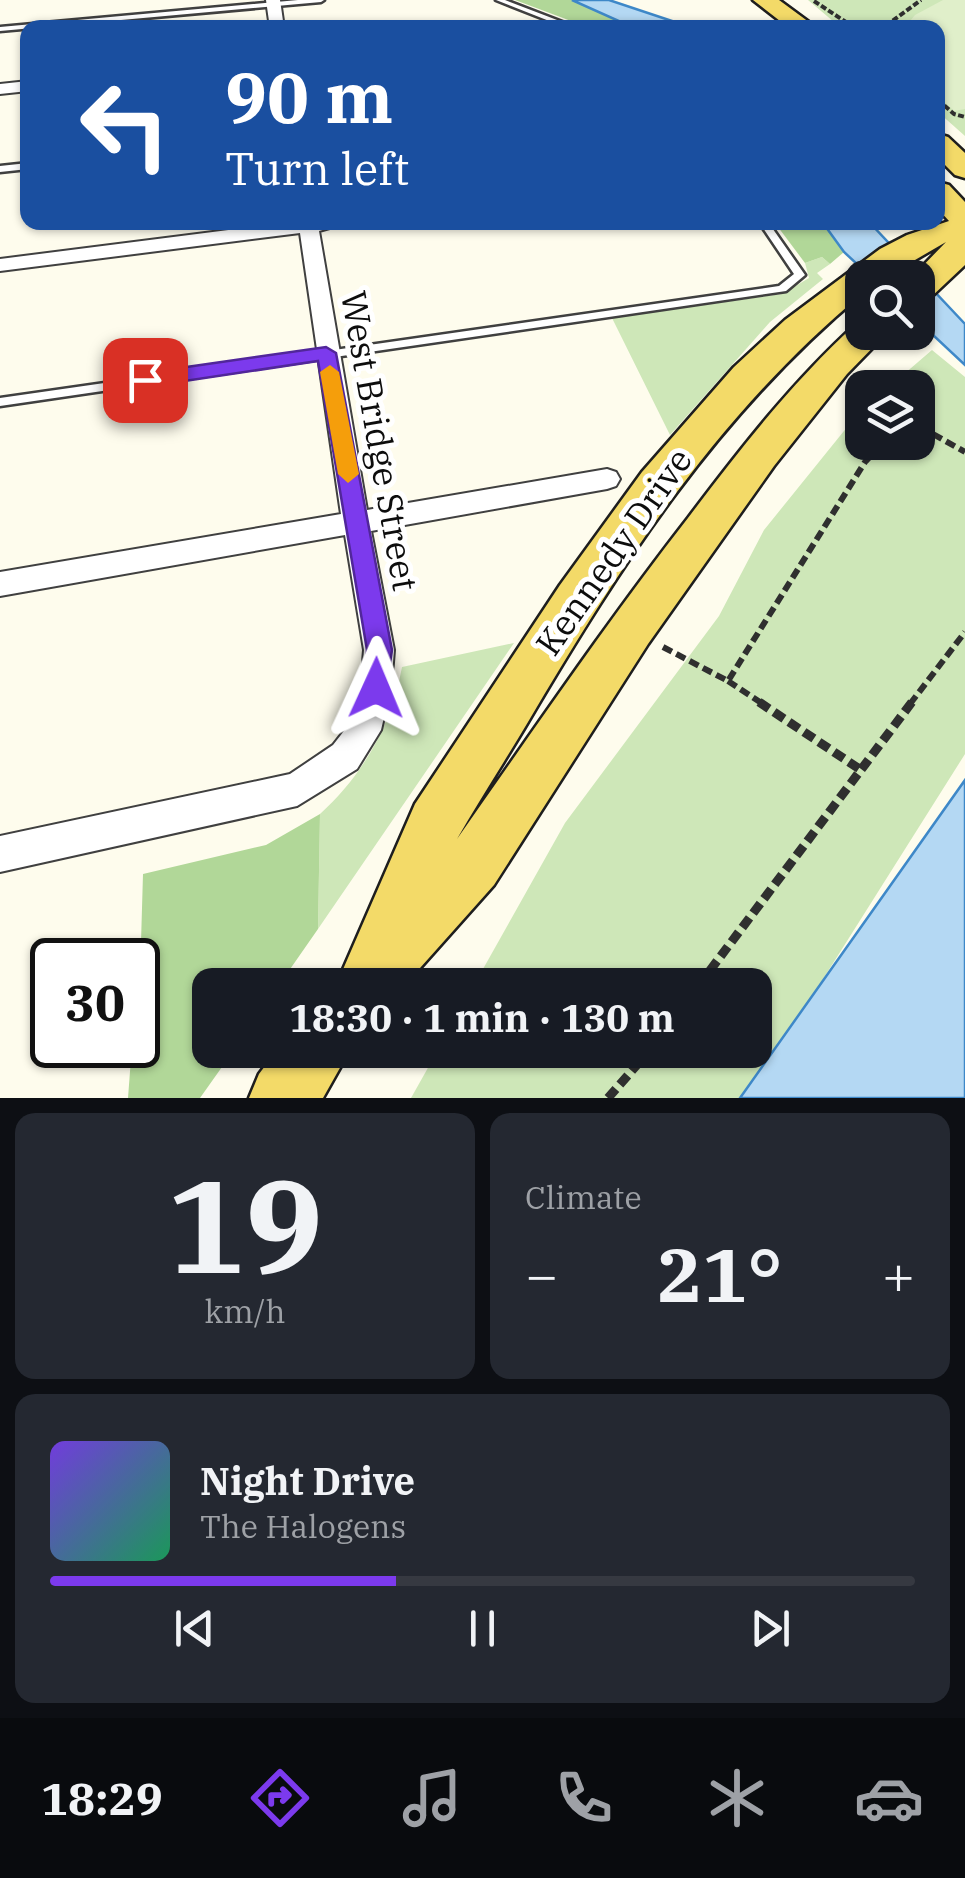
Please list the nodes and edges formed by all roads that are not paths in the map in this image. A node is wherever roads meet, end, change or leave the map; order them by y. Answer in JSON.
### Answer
{"nodes":[{"id":1,"x":321,"y":0,"type":"edge"},
{"id":2,"x":499,"y":0,"type":"edge"},
{"id":3,"x":761,"y":0,"type":"edge"},
{"id":4,"x":273,"y":2,"type":"edge"},
{"id":5,"x":91,"y":20,"type":"edge"},
{"id":6,"x":553,"y":20,"type":"edge"},
{"id":7,"x":792,"y":20,"type":"edge"},
{"id":8,"x":945,"y":150,"type":"edge"},
{"id":9,"x":965,"y":169,"type":"edge"},
{"id":10,"x":945,"y":199,"type":"edge"},
{"id":11,"x":965,"y":220,"type":"edge"},
{"id":12,"x":270,"y":230,"type":"edge"},
{"id":13,"x":309,"y":230,"type":"edge"},
{"id":14,"x":769,"y":230,"type":"edge"},
{"id":15,"x":954,"y":239,"type":"edge"},
{"id":16,"x":0,"y":265,"type":"edge"},
{"id":17,"x":935,"y":266,"type":"edge"},
{"id":18,"x":852,"y":350,"type":"edge"},
{"id":19,"x":326,"y":353,"type":"junction"},
{"id":20,"x":0,"y":402,"type":"edge"},
{"id":21,"x":606,"y":480,"type":"dead end"},
{"id":22,"x":357,"y":522,"type":"junction"},
{"id":23,"x":0,"y":584,"type":"edge"},
{"id":24,"x":0,"y":854,"type":"edge"},
{"id":25,"x":373,"y":968,"type":"edge"},
{"id":26,"x":378,"y":968,"type":"edge"},
{"id":27,"x":304,"y":1068,"type":"edge"},
{"id":28,"x":283,"y":1098,"type":"edge"}],
"edges":[{"from":1,"to":4,"type":"lane"},
{"from":2,"to":6,"type":"lane"},
{"from":3,"to":7,"type":"main road"},
{"from":4,"to":5,"type":"lane"},
{"from":8,"to":9,"type":"main road"},
{"from":10,"to":11,"type":"main road"},
{"from":12,"to":16,"type":"street"},
{"from":13,"to":19,"type":"street","name":"West Bridge Street"},
{"from":14,"to":19,"type":"lane"},
{"from":15,"to":17,"type":"main road","name":"Kennedy Drive"},
{"from":15,"to":25,"type":"main road","name":"Kennedy Drive"},
{"from":18,"to":26,"type":"main road","name":"Kennedy Drive"},
{"from":19,"to":20,"type":"lane"},
{"from":19,"to":22,"type":"street","name":"West Bridge Street"},
{"from":21,"to":22,"type":"street"},
{"from":22,"to":23,"type":"street"},
{"from":22,"to":24,"type":"street","name":"West Bridge Street"},
{"from":27,"to":28,"type":"main road"}]}
